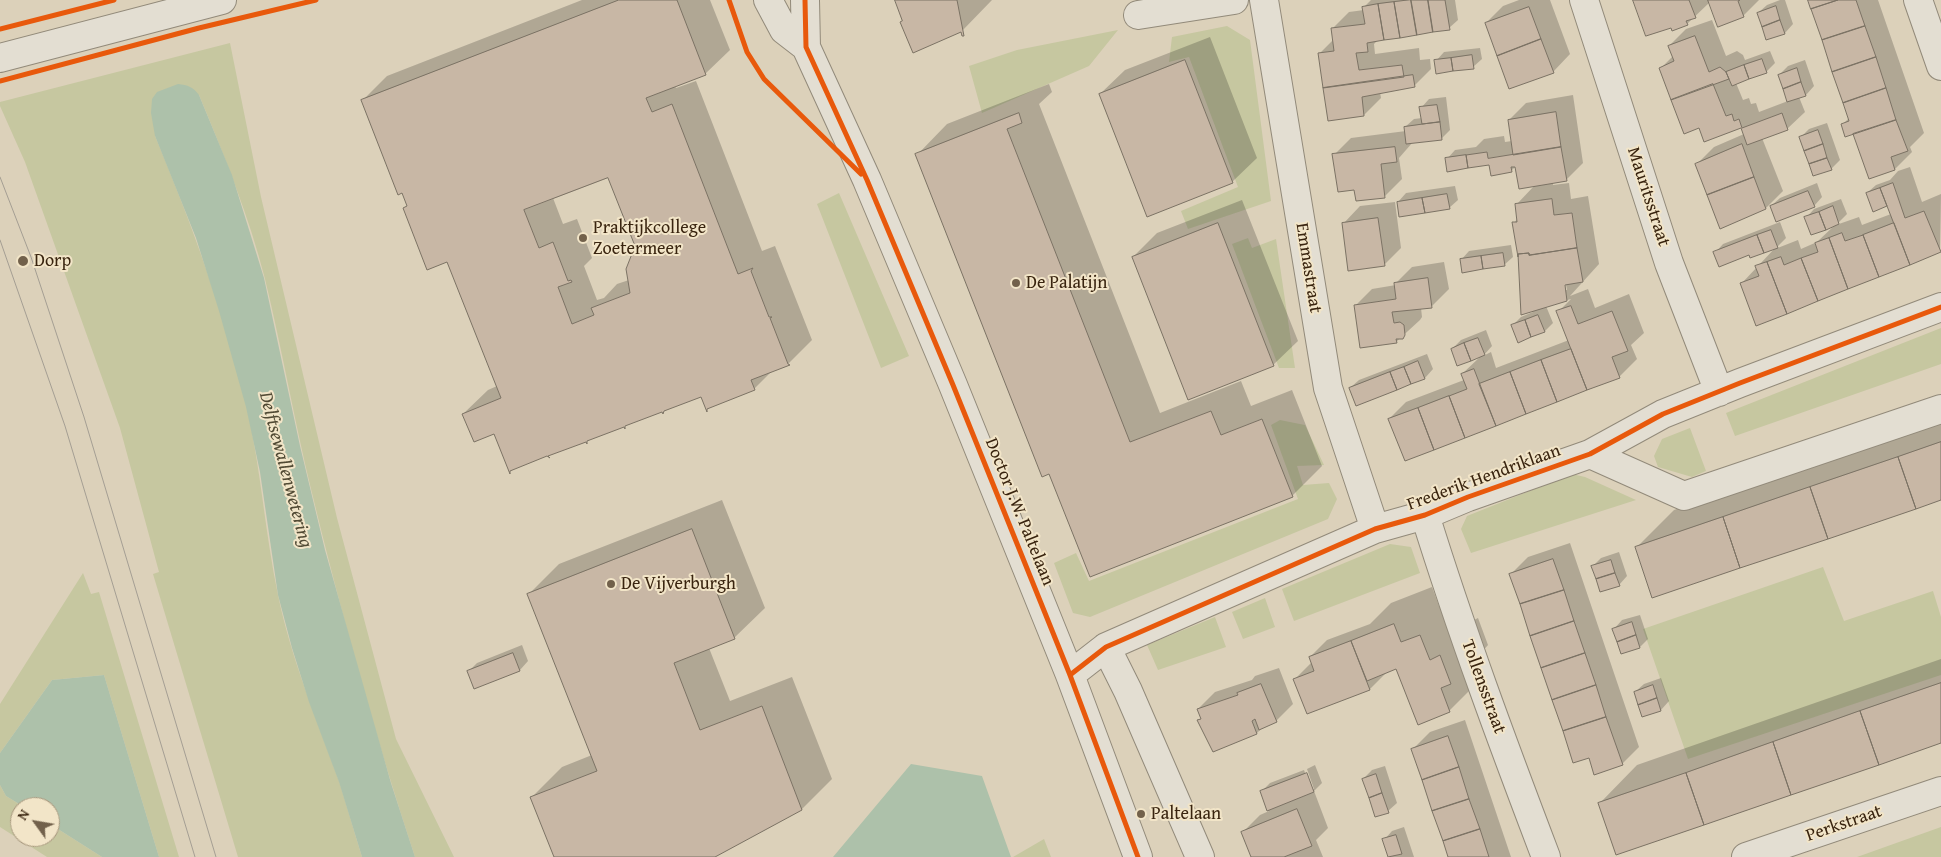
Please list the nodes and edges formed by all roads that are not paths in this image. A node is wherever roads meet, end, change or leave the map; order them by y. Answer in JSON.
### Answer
{"nodes":[{"id":1,"x":222,"y":0,"type":"edge"},
{"id":2,"x":768,"y":0,"type":"edge"},
{"id":3,"x":805,"y":0,"type":"edge"},
{"id":4,"x":1234,"y":0,"type":"edge"},
{"id":5,"x":1264,"y":0,"type":"edge"},
{"id":6,"x":1584,"y":0,"type":"edge"},
{"id":7,"x":1918,"y":0,"type":"edge"},
{"id":8,"x":1138,"y":15,"type":"dead end"},
{"id":9,"x":806,"y":48,"type":"junction"},
{"id":10,"x":2,"y":57,"type":"edge"},
{"id":11,"x":1941,"y":66,"type":"edge"},
{"id":12,"x":1941,"y":307,"type":"edge"},
{"id":13,"x":1719,"y":392,"type":"junction"},
{"id":14,"x":1941,"y":410,"type":"edge"},
{"id":15,"x":1590,"y":454,"type":"junction"},
{"id":16,"x":1426,"y":515,"type":"junction"},
{"id":17,"x":1374,"y":530,"type":"junction"},
{"id":18,"x":1106,"y":647,"type":"junction"},
{"id":19,"x":1070,"y":674,"type":"junction"},
{"id":20,"x":1941,"y":791,"type":"edge"},
{"id":21,"x":1138,"y":857,"type":"edge"},
{"id":22,"x":1200,"y":857,"type":"edge"},
{"id":23,"x":1546,"y":857,"type":"edge"},
{"id":24,"x":1746,"y":857,"type":"edge"}],
"edges":[{"from":1,"to":10,"type":"street"},
{"from":2,"to":9,"type":"street","name":"Doctor J.W. Paltelaan"},
{"from":3,"to":9,"type":"street","name":"Doctor J.W. Paltelaan"},
{"from":4,"to":8,"type":"street"},
{"from":5,"to":17,"type":"street","name":"Emmastraat"},
{"from":6,"to":13,"type":"street","name":"Mauritsstraat"},
{"from":7,"to":11,"type":"street"},
{"from":9,"to":19,"type":"street","name":"Doctor J.W. Paltelaan"},
{"from":12,"to":13,"type":"street","name":"Frederik Hendriklaan"},
{"from":13,"to":15,"type":"street","name":"Frederik Hendriklaan"},
{"from":14,"to":15,"type":"street"},
{"from":15,"to":16,"type":"street","name":"Frederik Hendriklaan"},
{"from":16,"to":17,"type":"street","name":"Frederik Hendriklaan"},
{"from":16,"to":23,"type":"street","name":"Tollensstraat"},
{"from":17,"to":18,"type":"street","name":"Frederik Hendriklaan"},
{"from":18,"to":19,"type":"street","name":"Frederik Hendriklaan"},
{"from":18,"to":22,"type":"street"},
{"from":19,"to":21,"type":"street","name":"Doctor J.W. Paltelaan"},
{"from":20,"to":24,"type":"street","name":"Perkstraat"}]}
